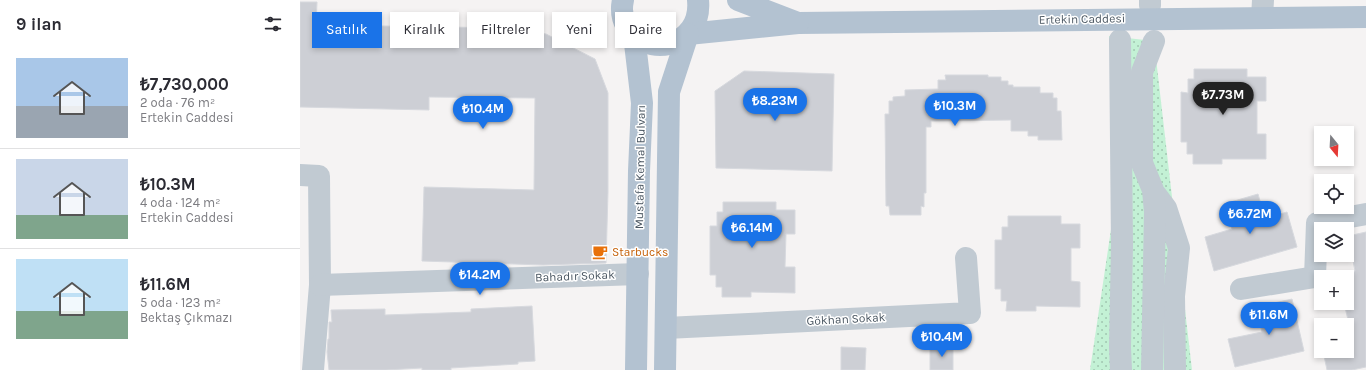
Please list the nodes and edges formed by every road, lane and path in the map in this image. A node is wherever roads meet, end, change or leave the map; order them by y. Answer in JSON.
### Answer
{"nodes":[{"id":1,"x":624,"y":0,"type":"edge"},
{"id":2,"x":698,"y":0,"type":"edge"},
{"id":3,"x":738,"y":0,"type":"edge"},
{"id":4,"x":1262,"y":9,"type":"edge"},
{"id":5,"x":623,"y":12,"type":"edge"},
{"id":6,"x":1366,"y":17,"type":"edge"},
{"id":7,"x":798,"y":23,"type":"junction"},
{"id":8,"x":688,"y":34,"type":"junction"},
{"id":9,"x":1120,"y":40,"type":"dead end"},
{"id":10,"x":1154,"y":41,"type":"dead end"},
{"id":11,"x":676,"y":43,"type":"edge"},
{"id":12,"x":635,"y":48,"type":"edge"},
{"id":13,"x":300,"y":175,"type":"edge"},
{"id":14,"x":1153,"y":190,"type":"junction"},
{"id":15,"x":1366,"y":214,"type":"edge"},
{"id":16,"x":966,"y":258,"type":"dead end"},
{"id":17,"x":638,"y":274,"type":"junction"},
{"id":18,"x":320,"y":285,"type":"junction"},
{"id":19,"x":1241,"y":289,"type":"dead end"},
{"id":20,"x":666,"y":328,"type":"junction"},
{"id":21,"x":313,"y":370,"type":"edge"},
{"id":22,"x":636,"y":370,"type":"edge"},
{"id":23,"x":665,"y":370,"type":"edge"},
{"id":24,"x":1121,"y":370,"type":"edge"},
{"id":25,"x":1152,"y":370,"type":"edge"},
{"id":26,"x":1174,"y":370,"type":"edge"}],
"edges":[{"from":1,"to":5,"type":"main road"},
{"from":2,"to":8,"type":"main road"},
{"from":3,"to":7,"type":"main road"},
{"from":4,"to":6,"type":"main road","name":"Ertekin Caddesi"},
{"from":4,"to":7,"type":"main road","name":"Ertekin Caddesi"},
{"from":7,"to":8,"type":"main road","name":"Ertekin Caddesi"},
{"from":8,"to":11,"type":"main road"},
{"from":8,"to":20,"type":"main road"},
{"from":9,"to":24,"type":"street"},
{"from":10,"to":14,"type":"street"},
{"from":12,"to":17,"type":"main road","name":"Mustafa Kemal Bulvarı"},
{"from":13,"to":18,"type":"street"},
{"from":14,"to":25,"type":"street"},
{"from":14,"to":26,"type":"street"},
{"from":15,"to":19,"type":"street"},
{"from":16,"to":20,"type":"street","name":"Gökhan Sokak"},
{"from":17,"to":18,"type":"street","name":"Bahadır Sokak"},
{"from":17,"to":22,"type":"main road","name":"Mustafa Kemal Bulvarı"},
{"from":18,"to":21,"type":"street"},
{"from":20,"to":23,"type":"main road"}]}
